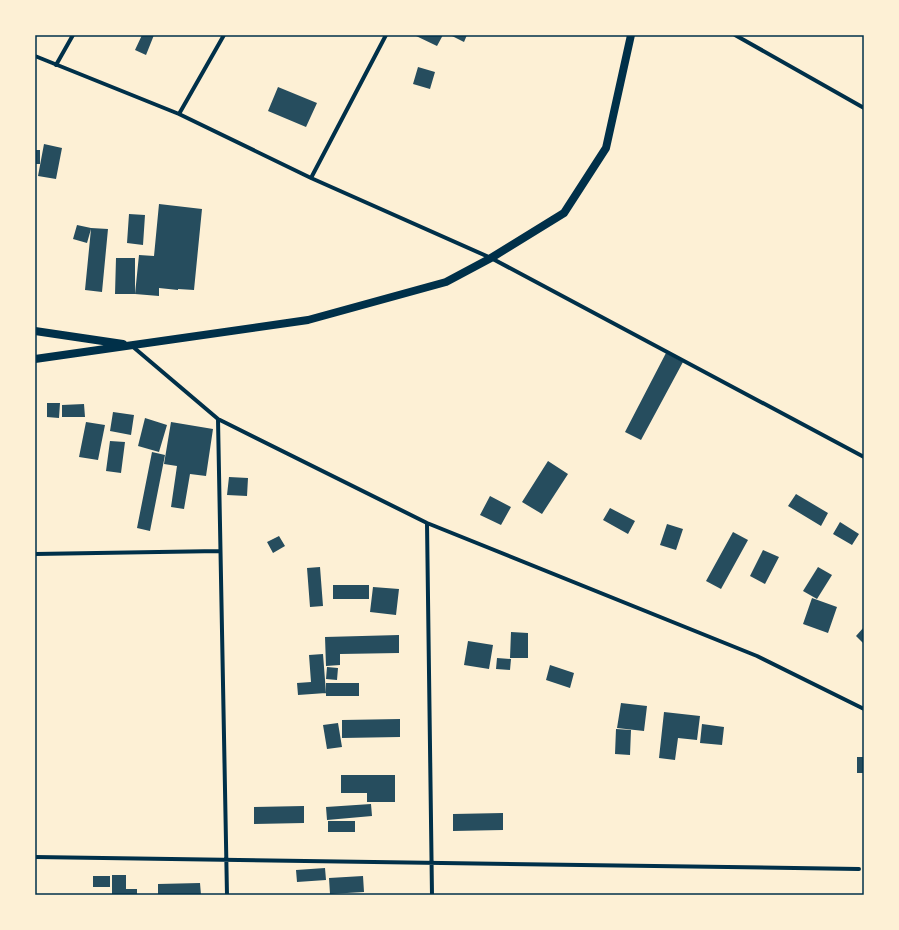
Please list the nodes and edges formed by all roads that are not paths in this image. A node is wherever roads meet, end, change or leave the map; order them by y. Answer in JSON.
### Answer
{"nodes":[{"id":1,"x":73,"y":35,"type":"edge"},
{"id":2,"x":224,"y":35,"type":"edge"},
{"id":3,"x":386,"y":35,"type":"edge"},
{"id":4,"x":631,"y":35,"type":"edge"},
{"id":5,"x":736,"y":35,"type":"edge"},
{"id":6,"x":35,"y":56,"type":"edge"},
{"id":7,"x":56,"y":65,"type":"junction"},
{"id":8,"x":864,"y":108,"type":"edge"},
{"id":9,"x":179,"y":114,"type":"junction"},
{"id":10,"x":311,"y":178,"type":"junction"},
{"id":11,"x":491,"y":258,"type":"junction"},
{"id":12,"x":35,"y":331,"type":"edge"},
{"id":13,"x":132,"y":345,"type":"junction"},
{"id":14,"x":35,"y":359,"type":"edge"},
{"id":15,"x":218,"y":419,"type":"junction"},
{"id":16,"x":864,"y":457,"type":"edge"},
{"id":17,"x":427,"y":523,"type":"junction"},
{"id":18,"x":220,"y":550,"type":"junction"},
{"id":19,"x":35,"y":554,"type":"edge"},
{"id":20,"x":864,"y":710,"type":"edge"},
{"id":21,"x":35,"y":857,"type":"edge"},
{"id":22,"x":226,"y":860,"type":"junction"},
{"id":23,"x":432,"y":863,"type":"junction"},
{"id":24,"x":859,"y":869,"type":"dead end"},
{"id":25,"x":227,"y":895,"type":"edge"},
{"id":26,"x":432,"y":895,"type":"edge"}],
"edges":[{"from":1,"to":7,"type":"street"},
{"from":2,"to":9,"type":"street"},
{"from":3,"to":10,"type":"street"},
{"from":4,"to":11,"type":"main road"},
{"from":5,"to":8,"type":"street"},
{"from":6,"to":7,"type":"street"},
{"from":7,"to":9,"type":"street"},
{"from":9,"to":10,"type":"street"},
{"from":10,"to":11,"type":"street"},
{"from":11,"to":13,"type":"main road"},
{"from":11,"to":16,"type":"street"},
{"from":12,"to":13,"type":"main road"},
{"from":13,"to":14,"type":"main road"},
{"from":13,"to":15,"type":"street"},
{"from":15,"to":17,"type":"street"},
{"from":15,"to":18,"type":"street"},
{"from":17,"to":20,"type":"street"},
{"from":17,"to":23,"type":"street"},
{"from":18,"to":19,"type":"street"},
{"from":18,"to":22,"type":"street"},
{"from":21,"to":22,"type":"street"},
{"from":22,"to":23,"type":"street"},
{"from":22,"to":25,"type":"street"},
{"from":23,"to":24,"type":"street"},
{"from":23,"to":26,"type":"street"}]}
